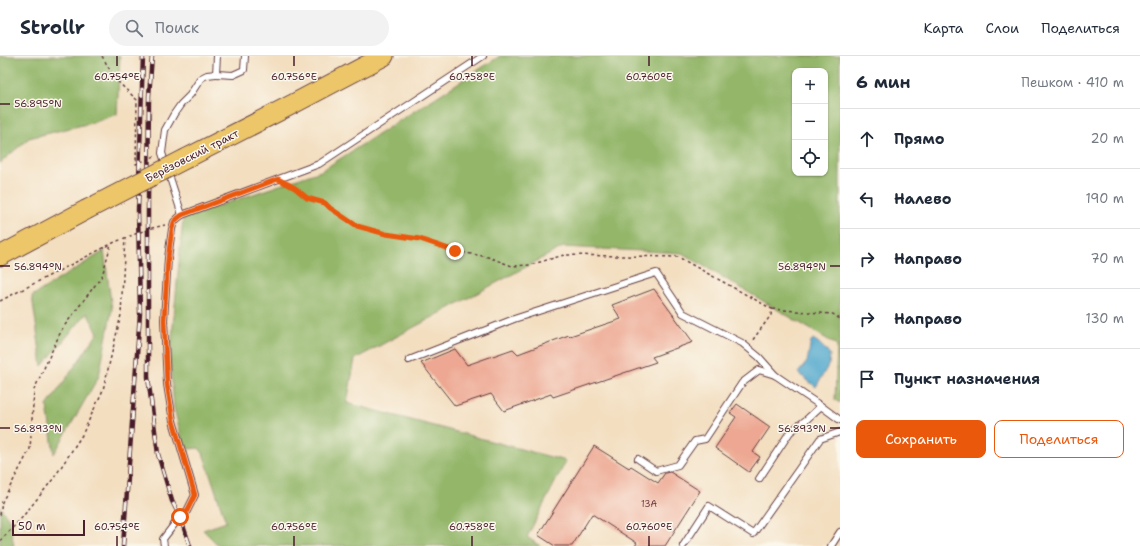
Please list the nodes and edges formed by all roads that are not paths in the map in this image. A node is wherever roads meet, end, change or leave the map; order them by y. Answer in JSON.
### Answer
{"nodes":[{"id":1,"x":218,"y":56,"type":"edge"},
{"id":2,"x":245,"y":56,"type":"edge"},
{"id":3,"x":384,"y":56,"type":"edge"},
{"id":4,"x":484,"y":56,"type":"edge"},
{"id":5,"x":216,"y":74,"type":"junction"},
{"id":6,"x":182,"y":215,"type":"junction"},
{"id":7,"x":0,"y":256,"type":"edge"},
{"id":8,"x":409,"y":360,"type":"dead end"},
{"id":9,"x":775,"y":375,"type":"junction"},
{"id":10,"x":821,"y":406,"type":"junction"},
{"id":11,"x":840,"y":420,"type":"edge"},
{"id":12,"x":840,"y":432,"type":"edge"},
{"id":13,"x":638,"y":459,"type":"dead end"},
{"id":14,"x":759,"y":479,"type":"dead end"},
{"id":15,"x":840,"y":532,"type":"edge"},
{"id":16,"x":164,"y":546,"type":"edge"},
{"id":17,"x":683,"y":546,"type":"edge"},
{"id":18,"x":831,"y":546,"type":"edge"}],
"edges":[{"from":1,"to":5,"type":"lane"},
{"from":2,"to":5,"type":"lane"},
{"from":3,"to":7,"type":"main road","name":"Берёзовский тракт","bridge":true},
{"from":4,"to":6,"type":"lane"},
{"from":5,"to":6,"type":"lane"},
{"from":6,"to":16,"type":"lane"},
{"from":8,"to":9,"type":"lane"},
{"from":9,"to":10,"type":"lane"},
{"from":9,"to":13,"type":"lane"},
{"from":10,"to":11,"type":"lane"},
{"from":10,"to":14,"type":"lane"},
{"from":12,"to":17,"type":"lane"},
{"from":15,"to":18,"type":"lane"}]}
